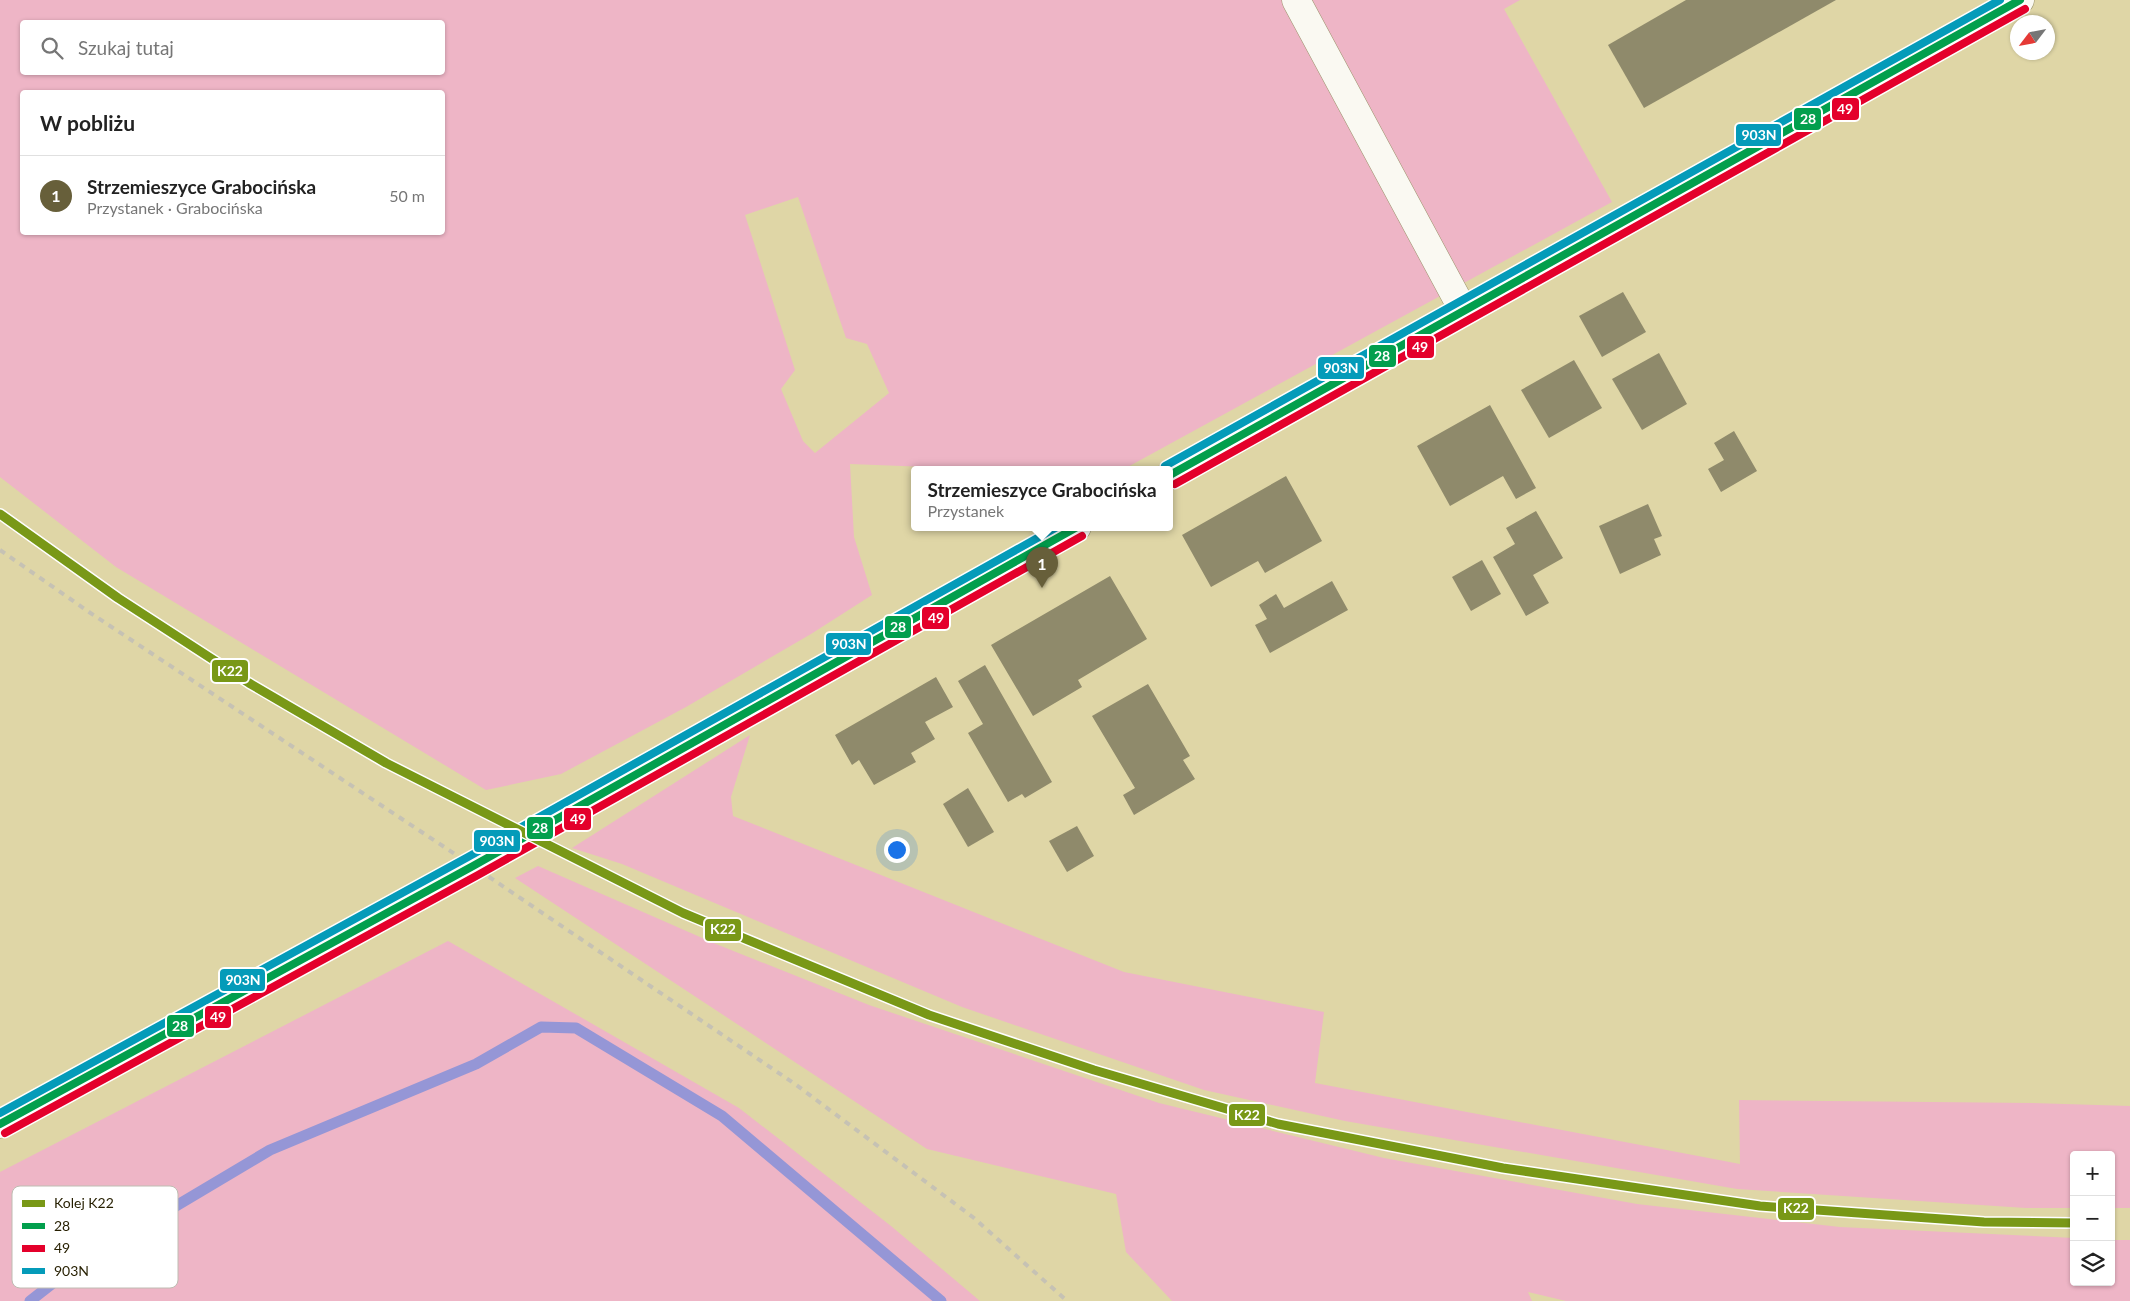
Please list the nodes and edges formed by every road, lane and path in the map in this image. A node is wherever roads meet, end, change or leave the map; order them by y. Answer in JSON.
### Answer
{"nodes":[{"id":1,"x":1296,"y":0,"type":"edge"},
{"id":2,"x":2020,"y":0,"type":"edge"},
{"id":3,"x":1463,"y":310,"type":"junction"},
{"id":4,"x":1173,"y":473,"type":"edge"},
{"id":5,"x":1070,"y":531,"type":"edge"},
{"id":6,"x":0,"y":1124,"type":"edge"}],
"edges":[{"from":1,"to":3,"type":"street"},
{"from":2,"to":3,"type":"street"},
{"from":3,"to":4,"type":"street"},
{"from":5,"to":6,"type":"street"}]}
